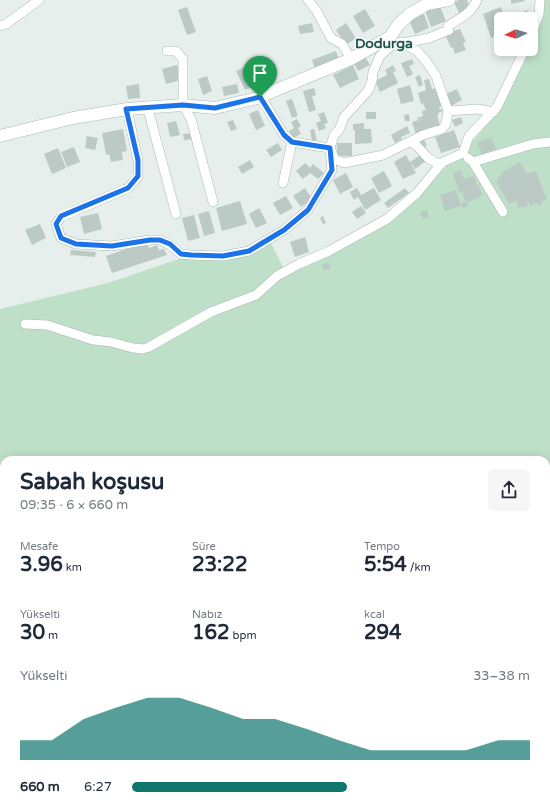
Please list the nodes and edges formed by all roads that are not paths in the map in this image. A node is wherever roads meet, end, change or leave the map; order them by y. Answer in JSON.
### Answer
{"nodes":[{"id":1,"x":39,"y":0,"type":"edge"},
{"id":2,"x":308,"y":0,"type":"edge"},
{"id":3,"x":444,"y":0,"type":"edge"},
{"id":4,"x":477,"y":0,"type":"edge"},
{"id":5,"x":540,"y":0,"type":"edge"},
{"id":6,"x":538,"y":17,"type":"edge"},
{"id":7,"x":0,"y":26,"type":"edge"},
{"id":8,"x":390,"y":37,"type":"junction"},
{"id":9,"x":403,"y":43,"type":"junction"},
{"id":10,"x":167,"y":51,"type":"dead end"},
{"id":11,"x":522,"y":56,"type":"edge"},
{"id":12,"x":351,"y":59,"type":"junction"},
{"id":13,"x":260,"y":97,"type":"junction"},
{"id":14,"x":183,"y":105,"type":"junction"},
{"id":15,"x":126,"y":109,"type":"junction"},
{"id":16,"x":148,"y":109,"type":"junction"},
{"id":17,"x":448,"y":111,"type":"junction"},
{"id":18,"x":493,"y":112,"type":"junction"},
{"id":19,"x":0,"y":136,"type":"edge"},
{"id":20,"x":292,"y":142,"type":"junction"},
{"id":21,"x":411,"y":142,"type":"junction"},
{"id":22,"x":550,"y":142,"type":"edge"},
{"id":23,"x":330,"y":148,"type":"junction"},
{"id":24,"x":463,"y":153,"type":"junction"},
{"id":25,"x":473,"y":162,"type":"junction"},
{"id":26,"x":440,"y":165,"type":"junction"},
{"id":27,"x":283,"y":183,"type":"dead end"},
{"id":28,"x":213,"y":202,"type":"dead end"},
{"id":29,"x":504,"y":212,"type":"dead end"},
{"id":30,"x":176,"y":214,"type":"dead end"},
{"id":31,"x":25,"y":324,"type":"dead end"}],
"edges":[{"from":1,"to":7,"type":"street"},
{"from":2,"to":12,"type":"street"},
{"from":3,"to":8,"type":"street"},
{"from":4,"to":9,"type":"street"},
{"from":5,"to":6,"type":"street"},
{"from":8,"to":9,"type":"street"},
{"from":8,"to":12,"type":"street"},
{"from":9,"to":17,"type":"street"},
{"from":9,"to":23,"type":"street"},
{"from":10,"to":14,"type":"street"},
{"from":11,"to":18,"type":"street"},
{"from":12,"to":13,"type":"street"},
{"from":13,"to":14,"type":"street"},
{"from":13,"to":20,"type":"street"},
{"from":14,"to":16,"type":"street"},
{"from":14,"to":28,"type":"street"},
{"from":15,"to":16,"type":"street"},
{"from":15,"to":19,"type":"street"},
{"from":15,"to":23,"type":"street"},
{"from":16,"to":30,"type":"street"},
{"from":17,"to":18,"type":"street"},
{"from":17,"to":21,"type":"street"},
{"from":18,"to":24,"type":"street"},
{"from":20,"to":23,"type":"street"},
{"from":20,"to":27,"type":"street"},
{"from":21,"to":23,"type":"street"},
{"from":21,"to":26,"type":"street"},
{"from":22,"to":25,"type":"street"},
{"from":24,"to":25,"type":"street"},
{"from":24,"to":26,"type":"street"},
{"from":25,"to":29,"type":"street"},
{"from":26,"to":31,"type":"street"}]}
